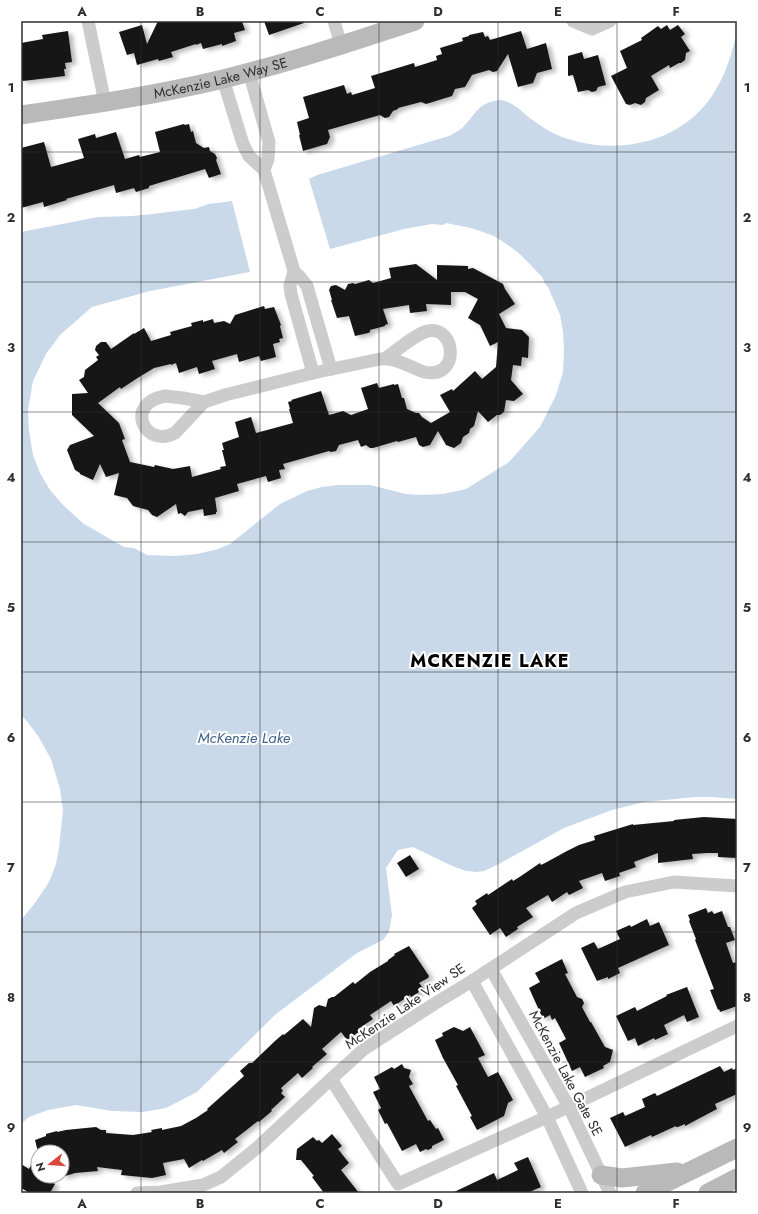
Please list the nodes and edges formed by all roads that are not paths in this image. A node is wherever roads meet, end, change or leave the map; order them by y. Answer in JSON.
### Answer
{"nodes":[{"id":1,"x":88,"y":21,"type":"edge"},
{"id":2,"x":334,"y":21,"type":"edge"},
{"id":3,"x":415,"y":21,"type":"edge"},
{"id":4,"x":573,"y":21,"type":"edge"},
{"id":5,"x":610,"y":21,"type":"edge"},
{"id":6,"x":342,"y":45,"type":"junction"},
{"id":7,"x":249,"y":72,"type":"junction"},
{"id":8,"x":223,"y":79,"type":"junction"},
{"id":9,"x":105,"y":103,"type":"junction"},
{"id":10,"x":21,"y":115,"type":"edge"},
{"id":11,"x":264,"y":170,"type":"junction"},
{"id":12,"x":294,"y":272,"type":"junction"},
{"id":13,"x":386,"y":358,"type":"junction"},
{"id":14,"x":331,"y":369,"type":"junction"},
{"id":15,"x":313,"y":373,"type":"junction"},
{"id":16,"x":204,"y":402,"type":"dead end"},
{"id":17,"x":737,"y":886,"type":"edge"},
{"id":18,"x":491,"y":969,"type":"junction"},
{"id":19,"x":472,"y":981,"type":"junction"},
{"id":20,"x":737,"y":1026,"type":"edge"},
{"id":21,"x":331,"y":1079,"type":"junction"},
{"id":22,"x":569,"y":1107,"type":"junction"},
{"id":23,"x":547,"y":1117,"type":"junction"},
{"id":24,"x":737,"y":1148,"type":"edge"},
{"id":25,"x":692,"y":1171,"type":"junction"},
{"id":26,"x":601,"y":1175,"type":"junction"},
{"id":27,"x":737,"y":1178,"type":"edge"},
{"id":28,"x":205,"y":1189,"type":"edge"},
{"id":29,"x":137,"y":1193,"type":"edge"},
{"id":30,"x":582,"y":1193,"type":"edge"},
{"id":31,"x":610,"y":1193,"type":"edge"},
{"id":32,"x":646,"y":1193,"type":"edge"},
{"id":33,"x":708,"y":1193,"type":"edge"}],
"edges":[{"from":1,"to":9,"type":"street"},
{"from":2,"to":6,"type":"street"},
{"from":3,"to":6,"type":"street","name":"McKenzie Lake Way SE"},
{"from":4,"to":5,"type":"street"},
{"from":6,"to":7,"type":"street","name":"McKenzie Lake Way SE"},
{"from":7,"to":8,"type":"street","name":"McKenzie Lake Way SE"},
{"from":7,"to":11,"type":"street"},
{"from":8,"to":9,"type":"street","name":"McKenzie Lake Way SE"},
{"from":8,"to":11,"type":"street"},
{"from":9,"to":10,"type":"street","name":"McKenzie Lake Way SE"},
{"from":11,"to":12,"type":"street"},
{"from":12,"to":14,"type":"street"},
{"from":12,"to":15,"type":"street"},
{"from":13,"to":13,"type":"street"},
{"from":13,"to":14,"type":"street"},
{"from":14,"to":15,"type":"street"},
{"from":15,"to":16,"type":"street"},
{"from":17,"to":18,"type":"street","name":"McKenzie Lake View SE"},
{"from":18,"to":19,"type":"street","name":"McKenzie Lake View SE"},
{"from":18,"to":22,"type":"street","name":"McKenzie Lake Gate SE"},
{"from":19,"to":21,"type":"street","name":"McKenzie Lake View SE"},
{"from":19,"to":23,"type":"street"},
{"from":20,"to":22,"type":"street"},
{"from":21,"to":23,"type":"street"},
{"from":21,"to":28,"type":"street","name":"McKenzie Lake View SE"},
{"from":22,"to":23,"type":"street"},
{"from":22,"to":26,"type":"street","name":"McKenzie Lake Gate SE"},
{"from":23,"to":30,"type":"street"},
{"from":24,"to":25,"type":"street"},
{"from":25,"to":26,"type":"street"},
{"from":25,"to":32,"type":"street"},
{"from":26,"to":31,"type":"street","name":"McKenzie Lake Gate SE"},
{"from":27,"to":33,"type":"street"},
{"from":28,"to":29,"type":"street","name":"McKenzie Lake View SE"}]}
